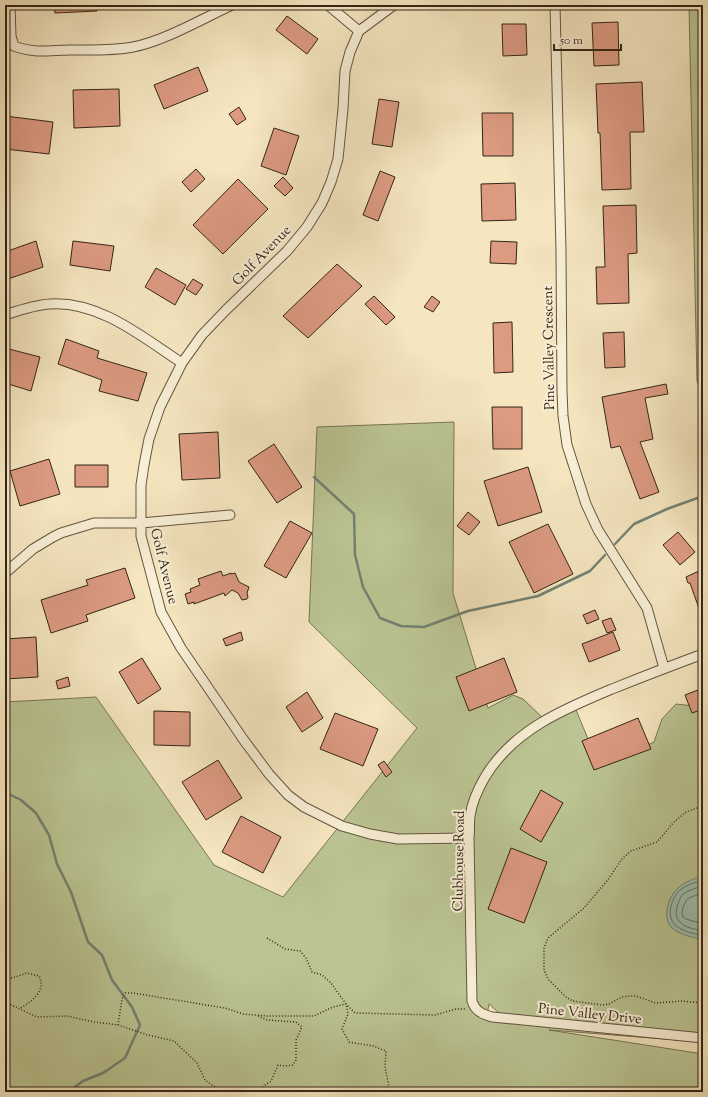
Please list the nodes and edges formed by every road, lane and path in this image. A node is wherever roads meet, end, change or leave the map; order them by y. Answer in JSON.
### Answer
{"nodes":[{"id":1,"x":10,"y":5,"type":"edge"},
{"id":2,"x":232,"y":5,"type":"edge"},
{"id":3,"x":328,"y":5,"type":"edge"},
{"id":4,"x":394,"y":5,"type":"edge"},
{"id":5,"x":555,"y":5,"type":"edge"},
{"id":6,"x":359,"y":31,"type":"junction"},
{"id":7,"x":5,"y":316,"type":"edge"},
{"id":8,"x":182,"y":363,"type":"junction"},
{"id":9,"x":230,"y":515,"type":"dead end"},
{"id":10,"x":140,"y":523,"type":"junction"},
{"id":11,"x":5,"y":573,"type":"edge"},
{"id":12,"x":703,"y":654,"type":"edge"},
{"id":13,"x":664,"y":668,"type":"junction"},
{"id":14,"x":703,"y":806,"type":"edge"},
{"id":15,"x":469,"y":838,"type":"junction"},
{"id":16,"x":268,"y":938,"type":"dead end"},
{"id":17,"x":5,"y":978,"type":"edge"},
{"id":18,"x":5,"y":1002,"type":"edge"},
{"id":19,"x":703,"y":1003,"type":"edge"},
{"id":20,"x":346,"y":1004,"type":"junction"},
{"id":21,"x":19,"y":1009,"type":"junction"},
{"id":22,"x":476,"y":1010,"type":"junction"},
{"id":23,"x":255,"y":1015,"type":"junction"},
{"id":24,"x":118,"y":1025,"type":"junction"},
{"id":25,"x":703,"y":1038,"type":"edge"},
{"id":26,"x":219,"y":1092,"type":"edge"},
{"id":27,"x":262,"y":1092,"type":"edge"},
{"id":28,"x":390,"y":1092,"type":"edge"}],
"edges":[{"from":1,"to":2,"type":"street"},
{"from":3,"to":6,"type":"street"},
{"from":4,"to":6,"type":"street"},
{"from":5,"to":13,"type":"street","name":"Pine Valley Crescent"},
{"from":6,"to":8,"type":"street","name":"Golf Avenue"},
{"from":7,"to":8,"type":"street"},
{"from":8,"to":10,"type":"street","name":"Golf Avenue"},
{"from":9,"to":10,"type":"street"},
{"from":10,"to":11,"type":"street"},
{"from":10,"to":15,"type":"street","name":"Golf Avenue"},
{"from":12,"to":13,"type":"street","name":"Clubhouse Road"},
{"from":13,"to":15,"type":"street","name":"Clubhouse Road"},
{"from":14,"to":19,"type":"path"},
{"from":15,"to":22,"type":"street","name":"Clubhouse Road"},
{"from":16,"to":20,"type":"path"},
{"from":17,"to":21,"type":"path"},
{"from":18,"to":21,"type":"path"},
{"from":20,"to":22,"type":"path"},
{"from":20,"to":23,"type":"path"},
{"from":20,"to":28,"type":"path"},
{"from":21,"to":24,"type":"path"},
{"from":22,"to":25,"type":"street","name":"Pine Valley Drive"},
{"from":23,"to":24,"type":"path"},
{"from":23,"to":27,"type":"path"},
{"from":24,"to":26,"type":"path"}]}
